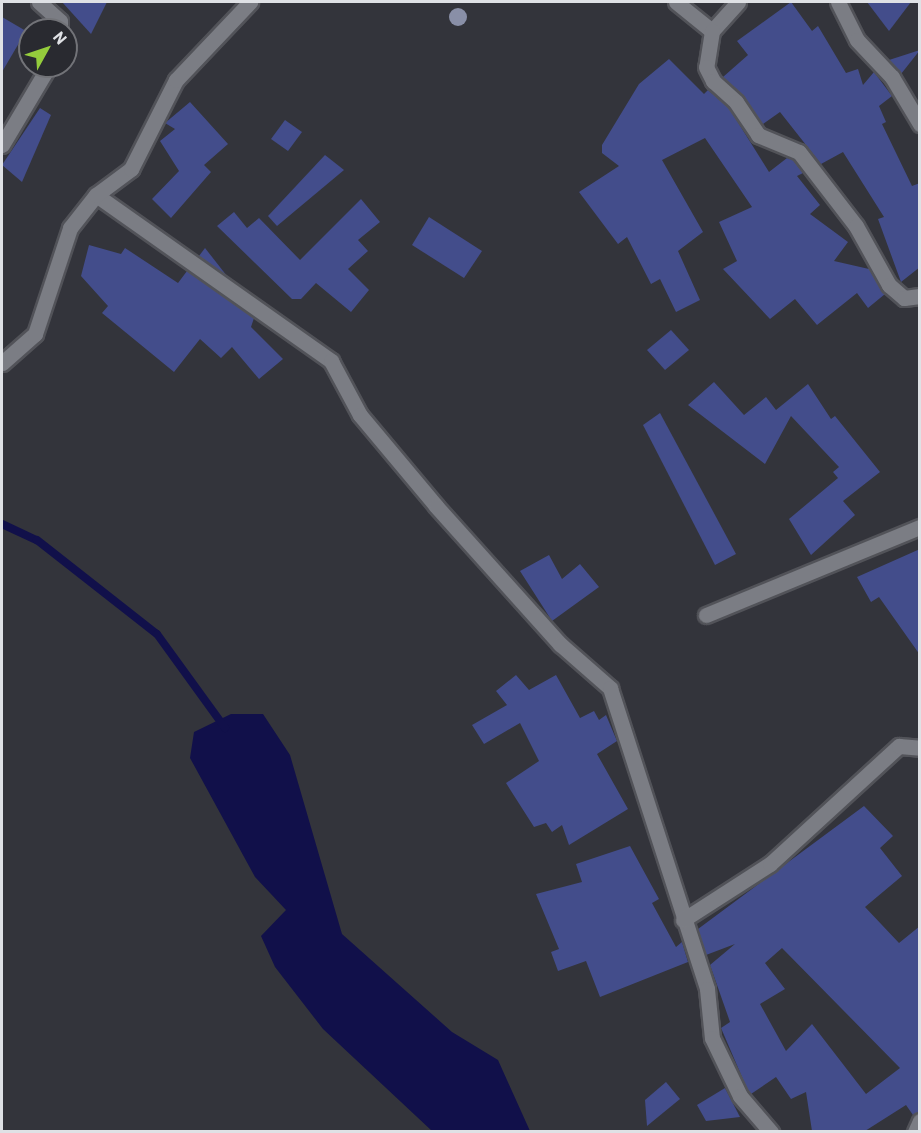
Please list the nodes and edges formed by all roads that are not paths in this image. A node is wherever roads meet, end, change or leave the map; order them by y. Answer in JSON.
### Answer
{"nodes":[{"id":1,"x":39,"y":2,"type":"edge"},
{"id":2,"x":250,"y":2,"type":"edge"},
{"id":3,"x":676,"y":2,"type":"edge"},
{"id":4,"x":738,"y":2,"type":"edge"},
{"id":5,"x":838,"y":2,"type":"edge"},
{"id":6,"x":57,"y":18,"type":"edge"},
{"id":7,"x":712,"y":31,"type":"junction"},
{"id":8,"x":42,"y":78,"type":"edge"},
{"id":9,"x":920,"y":124,"type":"edge"},
{"id":10,"x":2,"y":145,"type":"edge"},
{"id":11,"x":96,"y":195,"type":"junction"},
{"id":12,"x":920,"y":296,"type":"edge"},
{"id":13,"x":2,"y":363,"type":"edge"},
{"id":14,"x":920,"y":527,"type":"edge"},
{"id":15,"x":706,"y":615,"type":"dead end"},
{"id":16,"x":920,"y":748,"type":"edge"},
{"id":17,"x":683,"y":920,"type":"junction"},
{"id":18,"x":920,"y":1121,"type":"edge"},
{"id":19,"x":771,"y":1131,"type":"edge"},
{"id":20,"x":915,"y":1131,"type":"edge"}],
"edges":[{"from":1,"to":6,"type":"street"},
{"from":2,"to":11,"type":"street"},
{"from":3,"to":7,"type":"street"},
{"from":4,"to":7,"type":"street"},
{"from":5,"to":9,"type":"street"},
{"from":7,"to":12,"type":"street"},
{"from":8,"to":10,"type":"street"},
{"from":11,"to":13,"type":"street"},
{"from":11,"to":17,"type":"street"},
{"from":14,"to":15,"type":"street"},
{"from":16,"to":17,"type":"street"},
{"from":17,"to":19,"type":"street"},
{"from":18,"to":20,"type":"street"}]}
